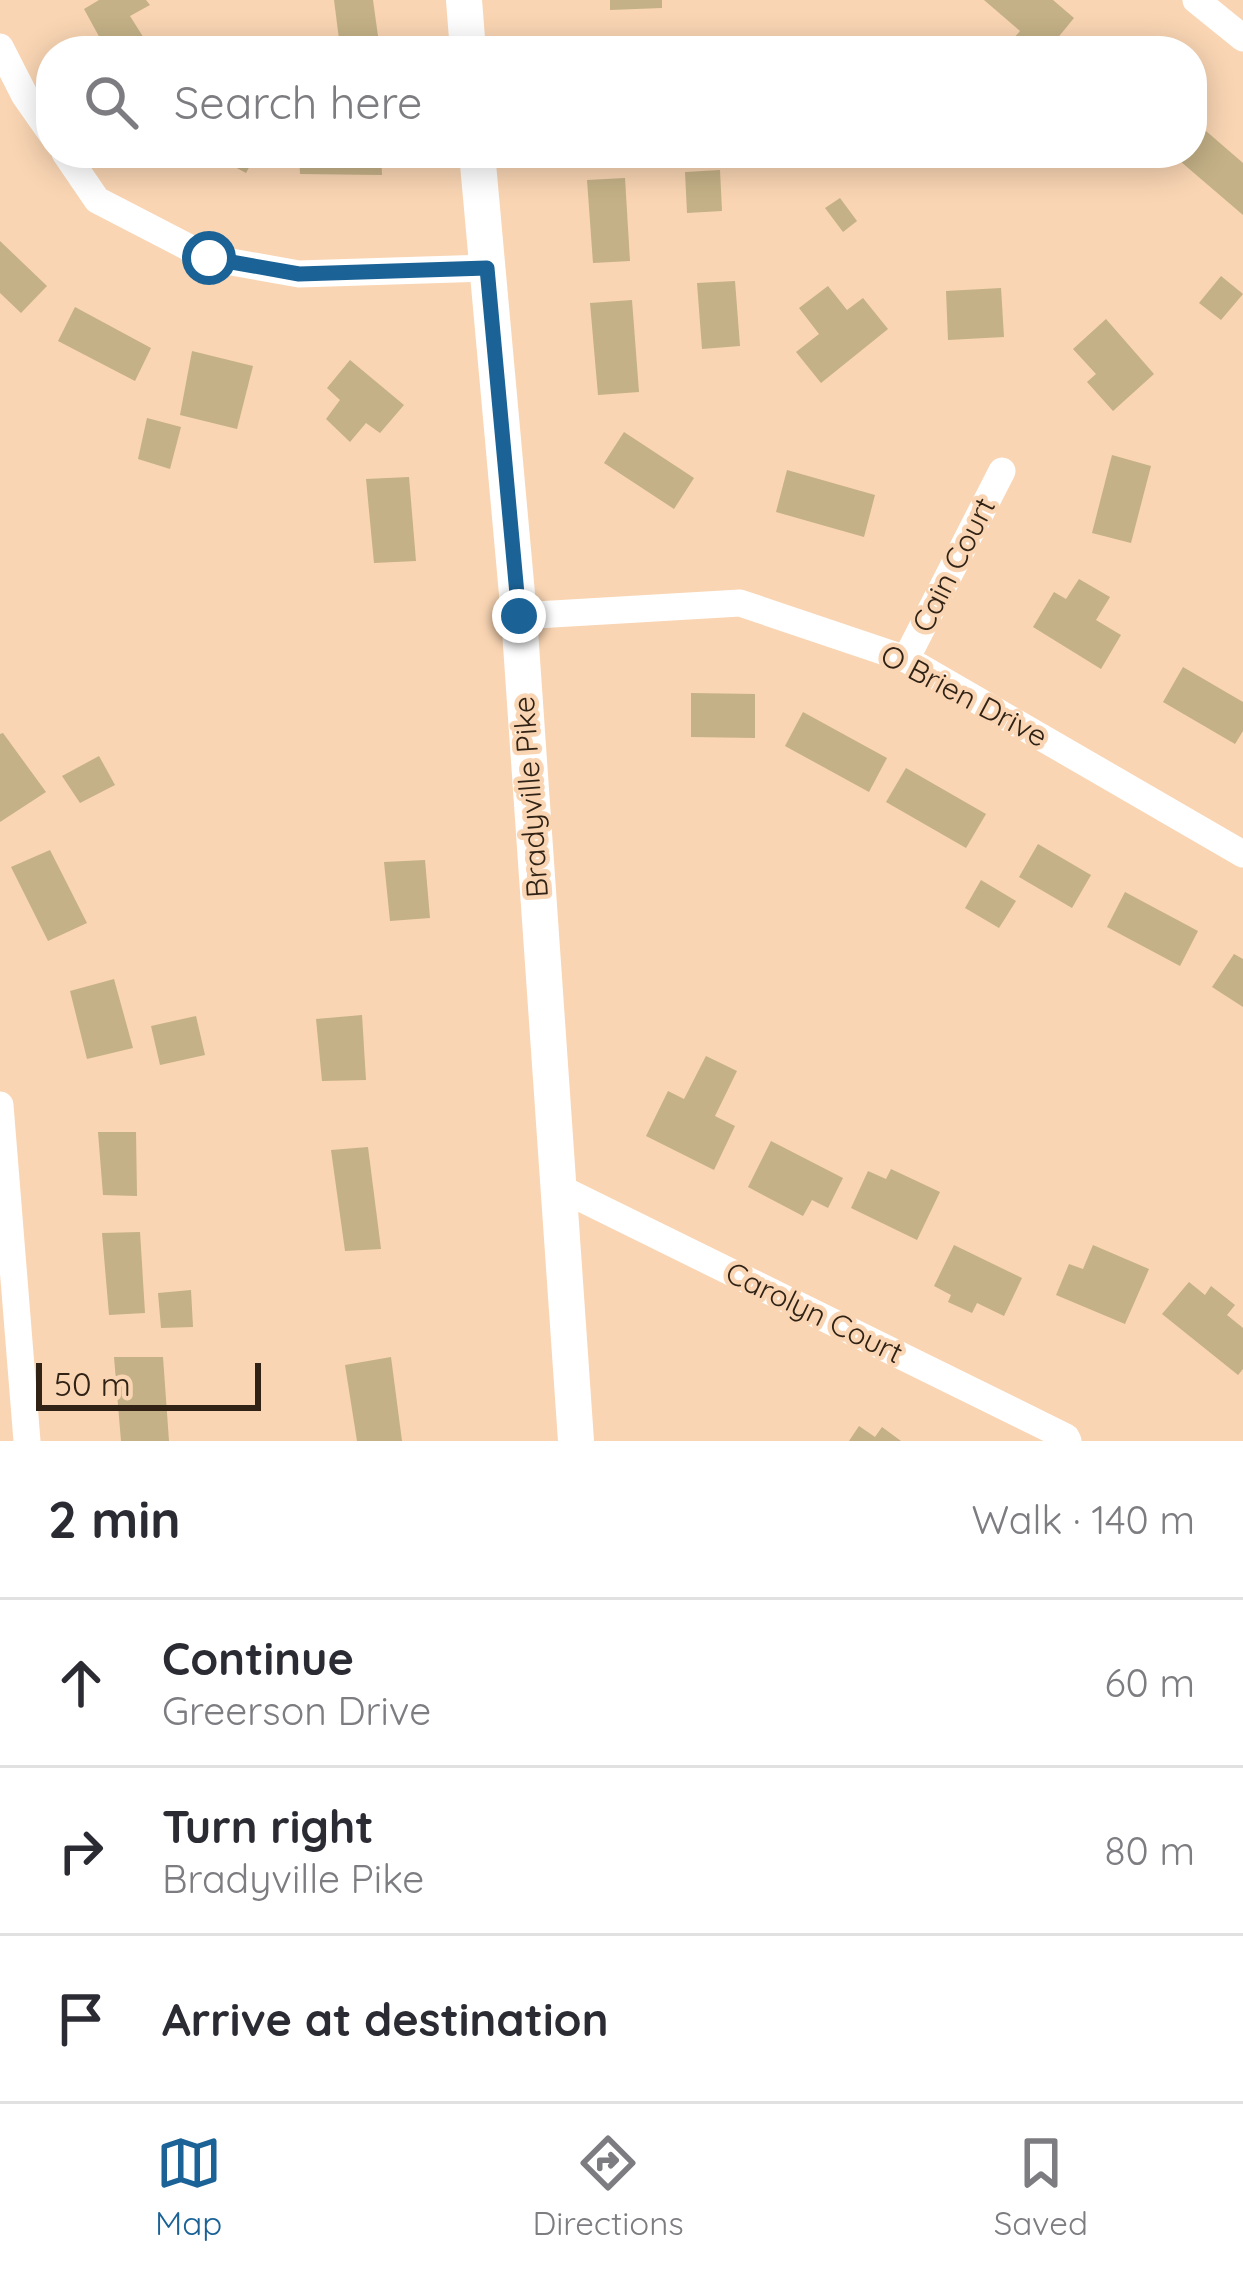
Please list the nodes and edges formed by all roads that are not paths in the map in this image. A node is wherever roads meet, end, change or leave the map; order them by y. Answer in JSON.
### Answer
{"nodes":[{"id":1,"x":464,"y":0,"type":"edge"},
{"id":2,"x":1196,"y":0,"type":"edge"},
{"id":3,"x":467,"y":36,"type":"edge"},
{"id":4,"x":1243,"y":38,"type":"edge"},
{"id":5,"x":0,"y":47,"type":"edge"},
{"id":6,"x":36,"y":111,"type":"edge"},
{"id":7,"x":75,"y":168,"type":"edge"},
{"id":8,"x":478,"y":168,"type":"edge"},
{"id":9,"x":487,"y":268,"type":"junction"},
{"id":10,"x":1002,"y":471,"type":"dead end"},
{"id":11,"x":519,"y":616,"type":"junction"},
{"id":12,"x":906,"y":658,"type":"junction"},
{"id":13,"x":1243,"y":854,"type":"edge"},
{"id":14,"x":0,"y":1106,"type":"edge"},
{"id":15,"x":558,"y":1187,"type":"junction"},
{"id":16,"x":10,"y":1356,"type":"edge"},
{"id":17,"x":26,"y":1441,"type":"edge"},
{"id":18,"x":576,"y":1441,"type":"edge"},
{"id":19,"x":1068,"y":1441,"type":"edge"}],
"edges":[{"from":1,"to":3,"type":"main road"},
{"from":2,"to":4,"type":"street"},
{"from":5,"to":6,"type":"street"},
{"from":7,"to":9,"type":"street"},
{"from":8,"to":9,"type":"main road","name":"Bradyville Pike"},
{"from":9,"to":11,"type":"main road","name":"Bradyville Pike"},
{"from":10,"to":12,"type":"street","name":"Cain Court"},
{"from":11,"to":12,"type":"street","name":"O Brien Drive"},
{"from":11,"to":15,"type":"main road","name":"Bradyville Pike"},
{"from":12,"to":13,"type":"street","name":"O Brien Drive"},
{"from":14,"to":16,"type":"street"},
{"from":15,"to":18,"type":"main road","name":"Bradyville Pike"},
{"from":15,"to":19,"type":"street","name":"Carolyn Court"},
{"from":16,"to":17,"type":"street"}]}
